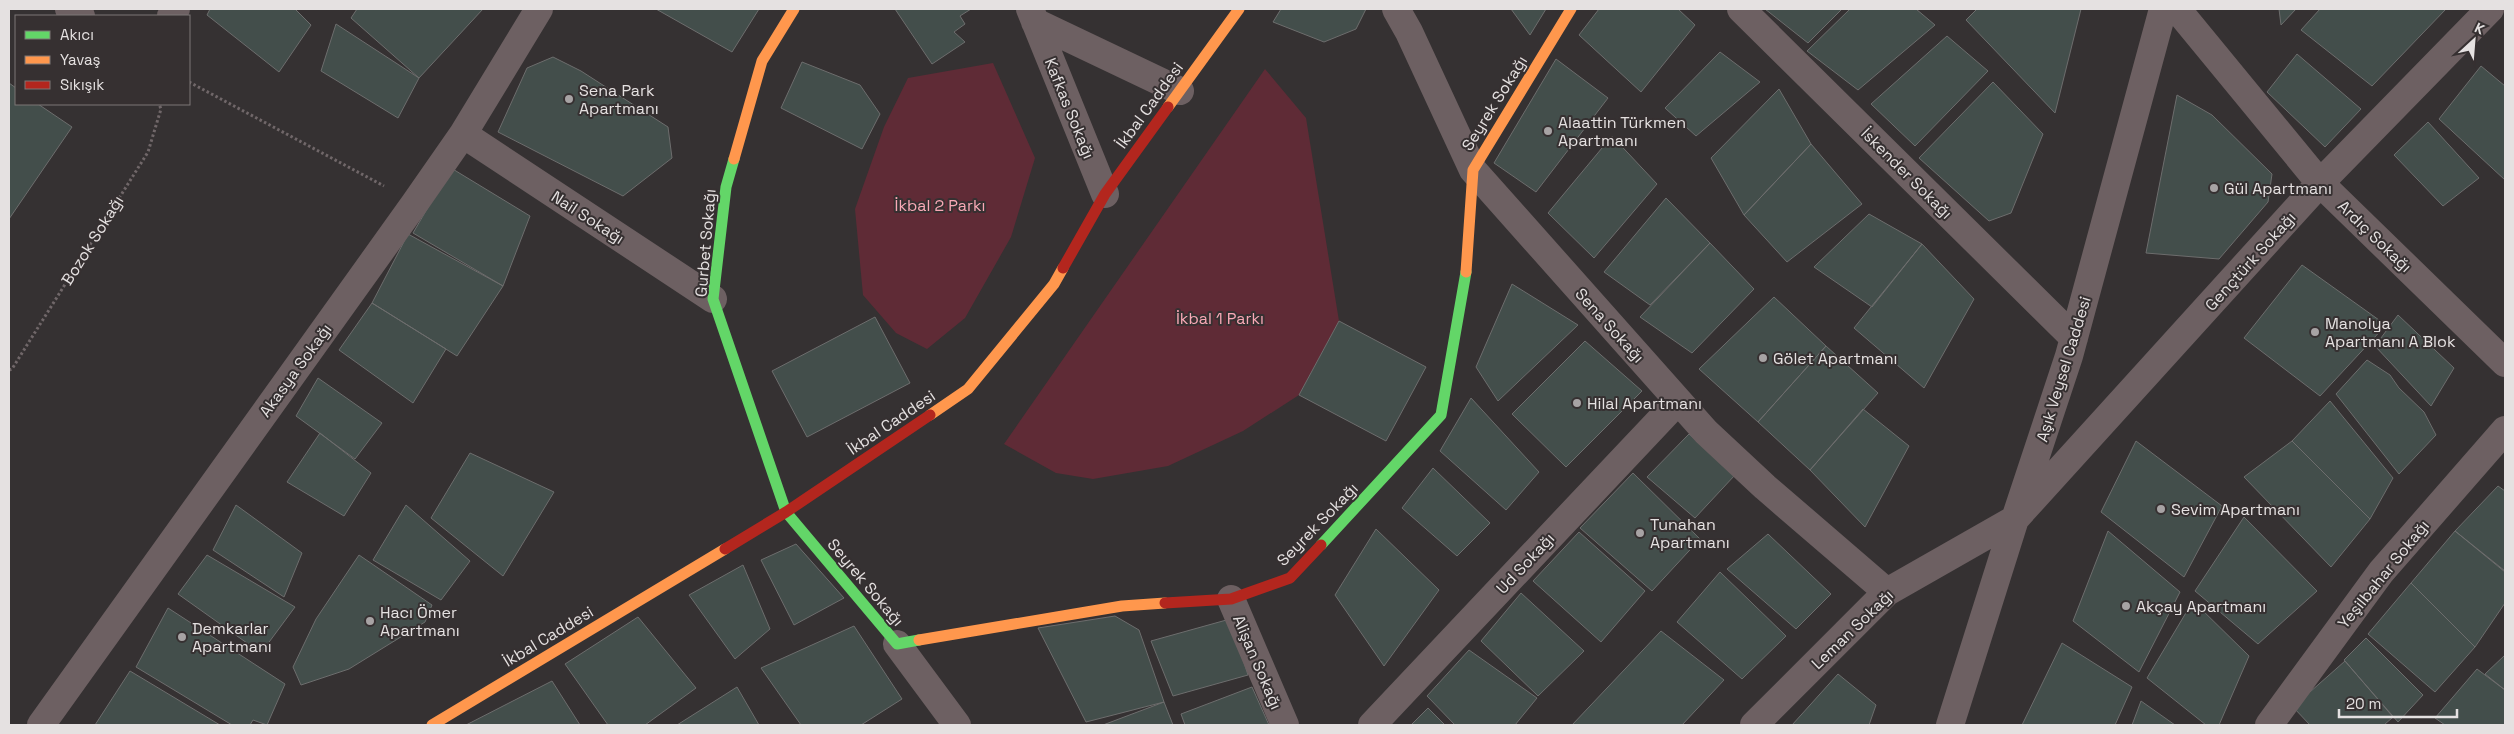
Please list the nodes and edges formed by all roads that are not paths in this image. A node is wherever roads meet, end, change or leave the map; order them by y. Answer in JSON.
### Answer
{"nodes":[{"id":1,"x":539,"y":9,"type":"edge"},
{"id":2,"x":794,"y":9,"type":"edge"},
{"id":3,"x":1239,"y":9,"type":"edge"},
{"id":4,"x":1396,"y":9,"type":"edge"},
{"id":5,"x":1571,"y":9,"type":"edge"},
{"id":6,"x":1741,"y":9,"type":"edge"},
{"id":7,"x":2163,"y":9,"type":"edge"},
{"id":8,"x":2177,"y":9,"type":"edge"},
{"id":9,"x":2490,"y":9,"type":"edge"},
{"id":10,"x":1033,"y":16,"type":"edge"},
{"id":11,"x":1180,"y":91,"type":"junction"},
{"id":12,"x":463,"y":134,"type":"junction"},
{"id":13,"x":1473,"y":170,"type":"junction"},
{"id":14,"x":2320,"y":183,"type":"junction"},
{"id":15,"x":1105,"y":194,"type":"junction"},
{"id":16,"x":713,"y":299,"type":"junction"},
{"id":17,"x":2074,"y":338,"type":"junction"},
{"id":18,"x":2505,"y":363,"type":"edge"},
{"id":19,"x":1678,"y":401,"type":"junction"},
{"id":20,"x":2505,"y":430,"type":"edge"},
{"id":21,"x":786,"y":512,"type":"junction"},
{"id":22,"x":2015,"y":519,"type":"junction"},
{"id":23,"x":1887,"y":592,"type":"junction"},
{"id":24,"x":1231,"y":599,"type":"junction"},
{"id":25,"x":897,"y":644,"type":"junction"},
{"id":26,"x":41,"y":725,"type":"edge"},
{"id":27,"x":432,"y":725,"type":"edge"},
{"id":28,"x":957,"y":725,"type":"edge"},
{"id":29,"x":1285,"y":725,"type":"edge"},
{"id":30,"x":1372,"y":725,"type":"edge"},
{"id":31,"x":1754,"y":725,"type":"edge"},
{"id":32,"x":1950,"y":725,"type":"edge"},
{"id":33,"x":2269,"y":725,"type":"edge"}],
"edges":[{"from":1,"to":12,"type":"street","name":"Akasya Sokağı"},
{"from":2,"to":16,"type":"street","name":"Gurbet Sokağı"},
{"from":3,"to":11,"type":"street","name":"İkbal Caddesi"},
{"from":4,"to":13,"type":"street","name":"Sena Sokağı"},
{"from":5,"to":13,"type":"street","name":"Seyrek Sokağı"},
{"from":6,"to":17,"type":"street","name":"İskender Sokağı"},
{"from":7,"to":17,"type":"street","name":"Aşık Veysel Caddesi"},
{"from":8,"to":14,"type":"street","name":"Ardıç Sokağı"},
{"from":9,"to":14,"type":"street","name":"Gençtürk Sokağı"},
{"from":10,"to":11,"type":"street","name":"Kafkas Sokağı"},
{"from":10,"to":15,"type":"street","name":"Kafkas Sokağı"},
{"from":11,"to":15,"type":"street","name":"İkbal Caddesi"},
{"from":12,"to":16,"type":"street","name":"Nail Sokağı"},
{"from":12,"to":26,"type":"street","name":"Akasya Sokağı"},
{"from":13,"to":19,"type":"street","name":"Sena Sokağı"},
{"from":13,"to":24,"type":"street","name":"Seyrek Sokağı"},
{"from":14,"to":18,"type":"street","name":"Ardıç Sokağı"},
{"from":14,"to":22,"type":"street","name":"Gençtürk Sokağı"},
{"from":15,"to":21,"type":"street","name":"İkbal Caddesi"},
{"from":16,"to":21,"type":"street","name":"Gurbet Sokağı"},
{"from":17,"to":22,"type":"street","name":"Aşık Veysel Caddesi"},
{"from":19,"to":23,"type":"street","name":"Sena Sokağı"},
{"from":19,"to":30,"type":"street","name":"Ud Sokağı"},
{"from":20,"to":33,"type":"street","name":"Yeşilbahar Sokağı"},
{"from":21,"to":25,"type":"street","name":"Seyrek Sokağı"},
{"from":21,"to":27,"type":"street","name":"İkbal Caddesi"},
{"from":22,"to":23,"type":"street","name":"Leman Sokağı"},
{"from":22,"to":32,"type":"street","name":"Aşık Veysel Caddesi"},
{"from":23,"to":31,"type":"street","name":"Leman Sokağı"},
{"from":24,"to":25,"type":"street","name":"Seyrek Sokağı"},
{"from":24,"to":29,"type":"street","name":"Alişan Sokağı"},
{"from":25,"to":28,"type":"street"}]}
